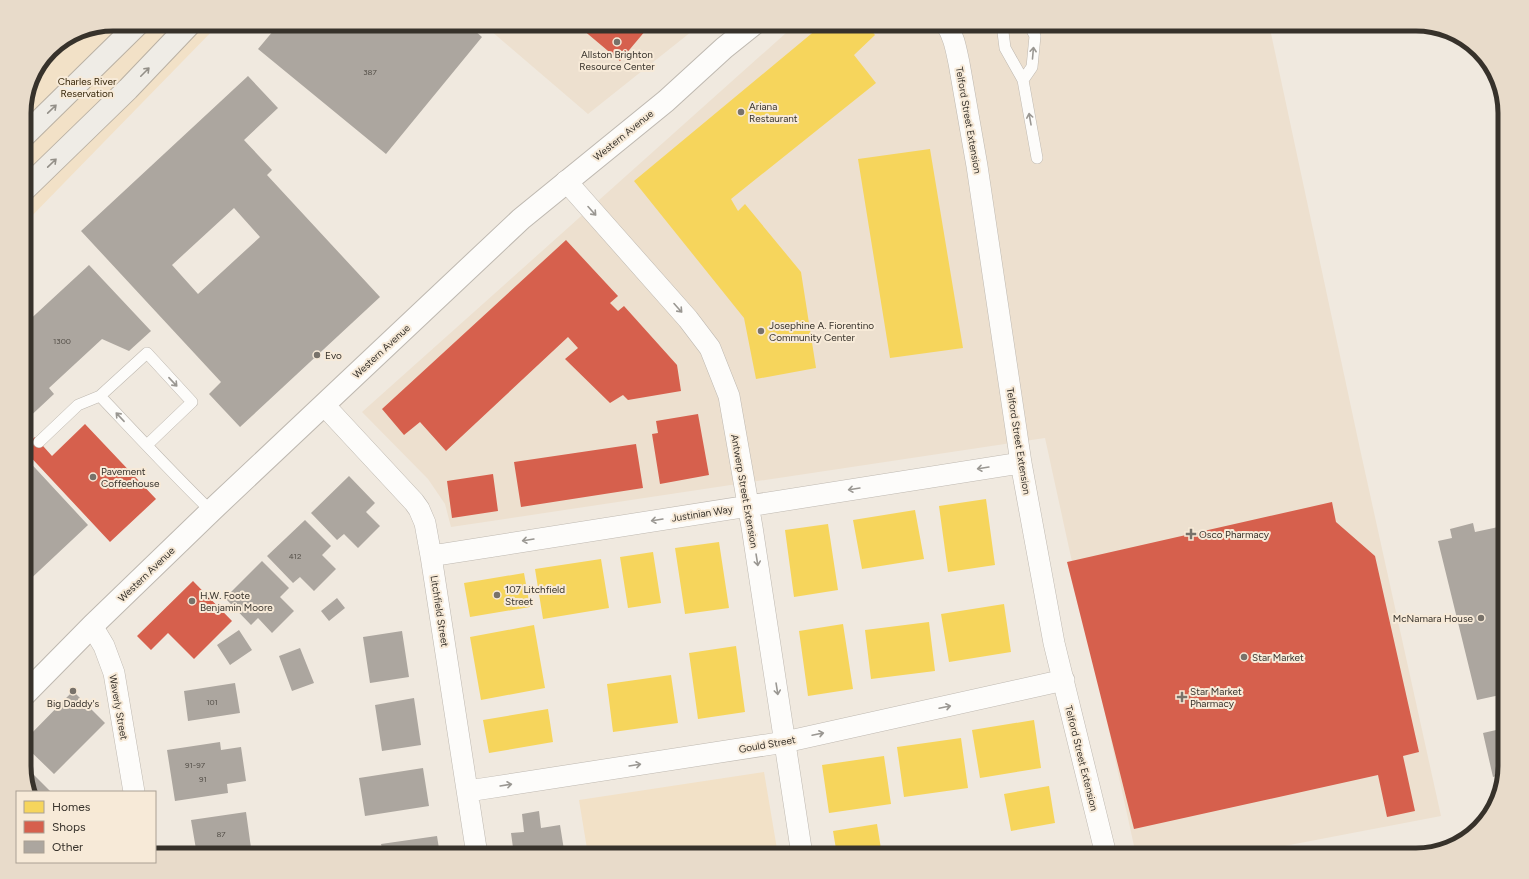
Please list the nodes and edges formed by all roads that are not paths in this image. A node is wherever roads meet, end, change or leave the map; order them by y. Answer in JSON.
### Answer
{"nodes":[{"id":1,"x":131,"y":31,"type":"edge"},
{"id":2,"x":183,"y":31,"type":"edge"},
{"id":3,"x":745,"y":31,"type":"edge"},
{"id":4,"x":950,"y":31,"type":"edge"},
{"id":5,"x":1003,"y":31,"type":"edge"},
{"id":6,"x":1032,"y":31,"type":"edge"},
{"id":7,"x":1023,"y":80,"type":"junction"},
{"id":8,"x":31,"y":129,"type":"edge"},
{"id":9,"x":1037,"y":158,"type":"dead end"},
{"id":10,"x":566,"y":181,"type":"junction"},
{"id":11,"x":31,"y":183,"type":"edge"},
{"id":12,"x":100,"y":396,"type":"junction"},
{"id":13,"x":324,"y":405,"type":"junction"},
{"id":14,"x":31,"y":440,"type":"edge"},
{"id":15,"x":147,"y":445,"type":"junction"},
{"id":16,"x":1021,"y":463,"type":"junction"},
{"id":17,"x":748,"y":506,"type":"junction"},
{"id":18,"x":211,"y":511,"type":"junction"},
{"id":19,"x":431,"y":556,"type":"junction"},
{"id":20,"x":92,"y":626,"type":"junction"},
{"id":21,"x":1064,"y":680,"type":"junction"},
{"id":22,"x":31,"y":688,"type":"edge"},
{"id":23,"x":785,"y":742,"type":"junction"},
{"id":24,"x":134,"y":791,"type":"edge"},
{"id":25,"x":468,"y":791,"type":"junction"},
{"id":26,"x":476,"y":848,"type":"edge"},
{"id":27,"x":801,"y":848,"type":"edge"},
{"id":28,"x":1104,"y":848,"type":"edge"}],
"edges":[{"from":8,"to":1,"type":"main road","one_way":true},
{"from":11,"to":2,"type":"main road","one_way":true},
{"from":3,"to":10,"type":"main road","name":"Western Avenue"},
{"from":4,"to":16,"type":"street","name":"Telford Street Extension"},
{"from":5,"to":7,"type":"lane"},
{"from":7,"to":6,"type":"lane","one_way":true},
{"from":9,"to":7,"type":"lane","one_way":true},
{"from":10,"to":13,"type":"main road","name":"Western Avenue"},
{"from":10,"to":17,"type":"street","name":"Antwerp Street Extension","one_way":true},
{"from":12,"to":14,"type":"lane"},
{"from":15,"to":12,"type":"lane","one_way":true},
{"from":12,"to":15,"type":"lane","one_way":true},
{"from":13,"to":18,"type":"main road","name":"Western Avenue"},
{"from":13,"to":19,"type":"street","name":"Litchfield Street"},
{"from":15,"to":18,"type":"lane"},
{"from":16,"to":17,"type":"street","name":"Justinian Way","one_way":true},
{"from":16,"to":21,"type":"street","name":"Telford Street Extension"},
{"from":17,"to":19,"type":"street","name":"Justinian Way","one_way":true},
{"from":17,"to":23,"type":"street","name":"Antwerp Street Extension","one_way":true},
{"from":18,"to":20,"type":"main road","name":"Western Avenue"},
{"from":19,"to":25,"type":"street","name":"Litchfield Street"},
{"from":20,"to":22,"type":"main road","name":"Western Avenue"},
{"from":20,"to":24,"type":"street","name":"Waverly Street"},
{"from":23,"to":21,"type":"street","name":"Gould Street","one_way":true},
{"from":21,"to":28,"type":"street","name":"Telford Street Extension"},
{"from":25,"to":23,"type":"street","name":"Gould Street","one_way":true},
{"from":23,"to":27,"type":"street","name":"Antwerp Street Extension"},
{"from":25,"to":26,"type":"street","name":"Litchfield Street"}]}
